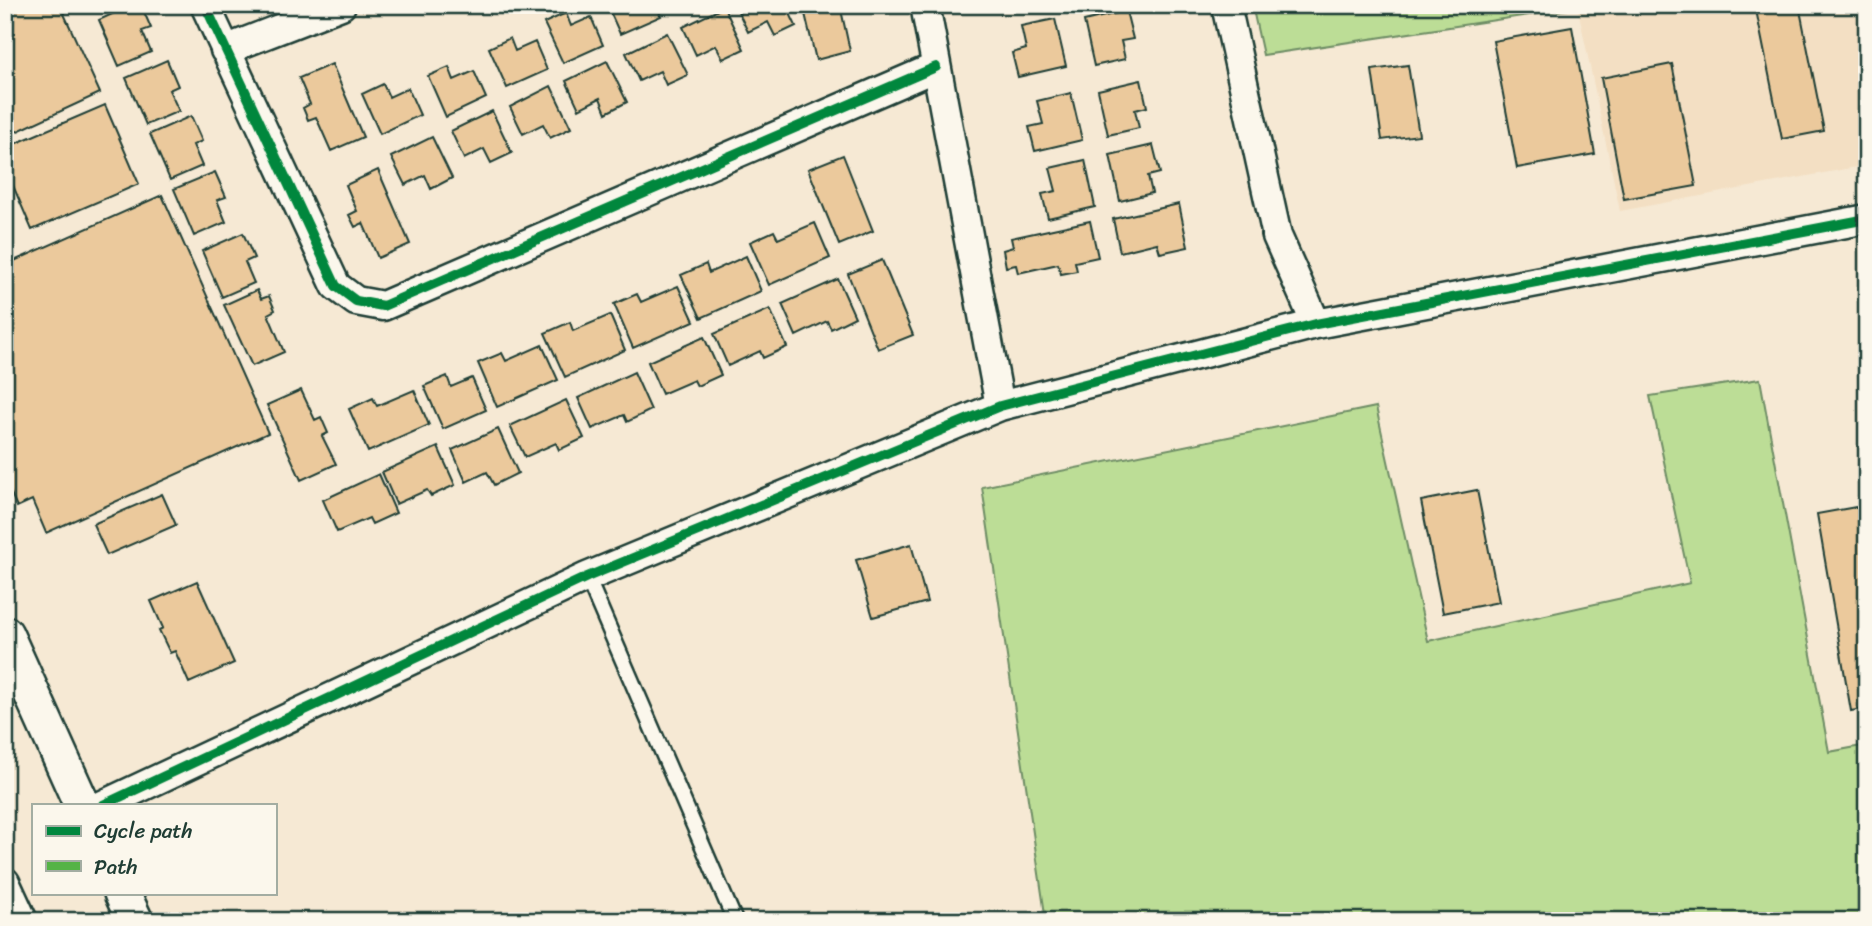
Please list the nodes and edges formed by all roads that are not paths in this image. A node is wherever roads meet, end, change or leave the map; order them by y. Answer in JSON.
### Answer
{"nodes":[{"id":1,"x":205,"y":5,"type":"edge"},
{"id":2,"x":341,"y":5,"type":"edge"},
{"id":3,"x":925,"y":5,"type":"edge"},
{"id":4,"x":1226,"y":5,"type":"edge"},
{"id":5,"x":225,"y":50,"type":"junction"},
{"id":6,"x":936,"y":67,"type":"junction"},
{"id":7,"x":1867,"y":219,"type":"edge"},
{"id":8,"x":1316,"y":324,"type":"junction"},
{"id":9,"x":1000,"y":406,"type":"junction"},
{"id":10,"x":587,"y":576,"type":"junction"},
{"id":11,"x":5,"y":634,"type":"edge"},
{"id":12,"x":82,"y":804,"type":"edge"},
{"id":13,"x":105,"y":804,"type":"edge"},
{"id":14,"x":5,"y":882,"type":"edge"},
{"id":15,"x":122,"y":894,"type":"edge"},
{"id":16,"x":23,"y":921,"type":"edge"},
{"id":17,"x":135,"y":921,"type":"edge"},
{"id":18,"x":735,"y":921,"type":"edge"}],
"edges":[{"from":1,"to":5,"type":"street"},
{"from":2,"to":5,"type":"street"},
{"from":3,"to":6,"type":"street"},
{"from":4,"to":8,"type":"street"},
{"from":5,"to":6,"type":"street"},
{"from":6,"to":9,"type":"street"},
{"from":7,"to":8,"type":"street"},
{"from":8,"to":9,"type":"street"},
{"from":9,"to":10,"type":"street"},
{"from":10,"to":13,"type":"street"},
{"from":10,"to":18,"type":"lane"},
{"from":11,"to":12,"type":"street"},
{"from":14,"to":16,"type":"street"},
{"from":15,"to":17,"type":"street"}]}
